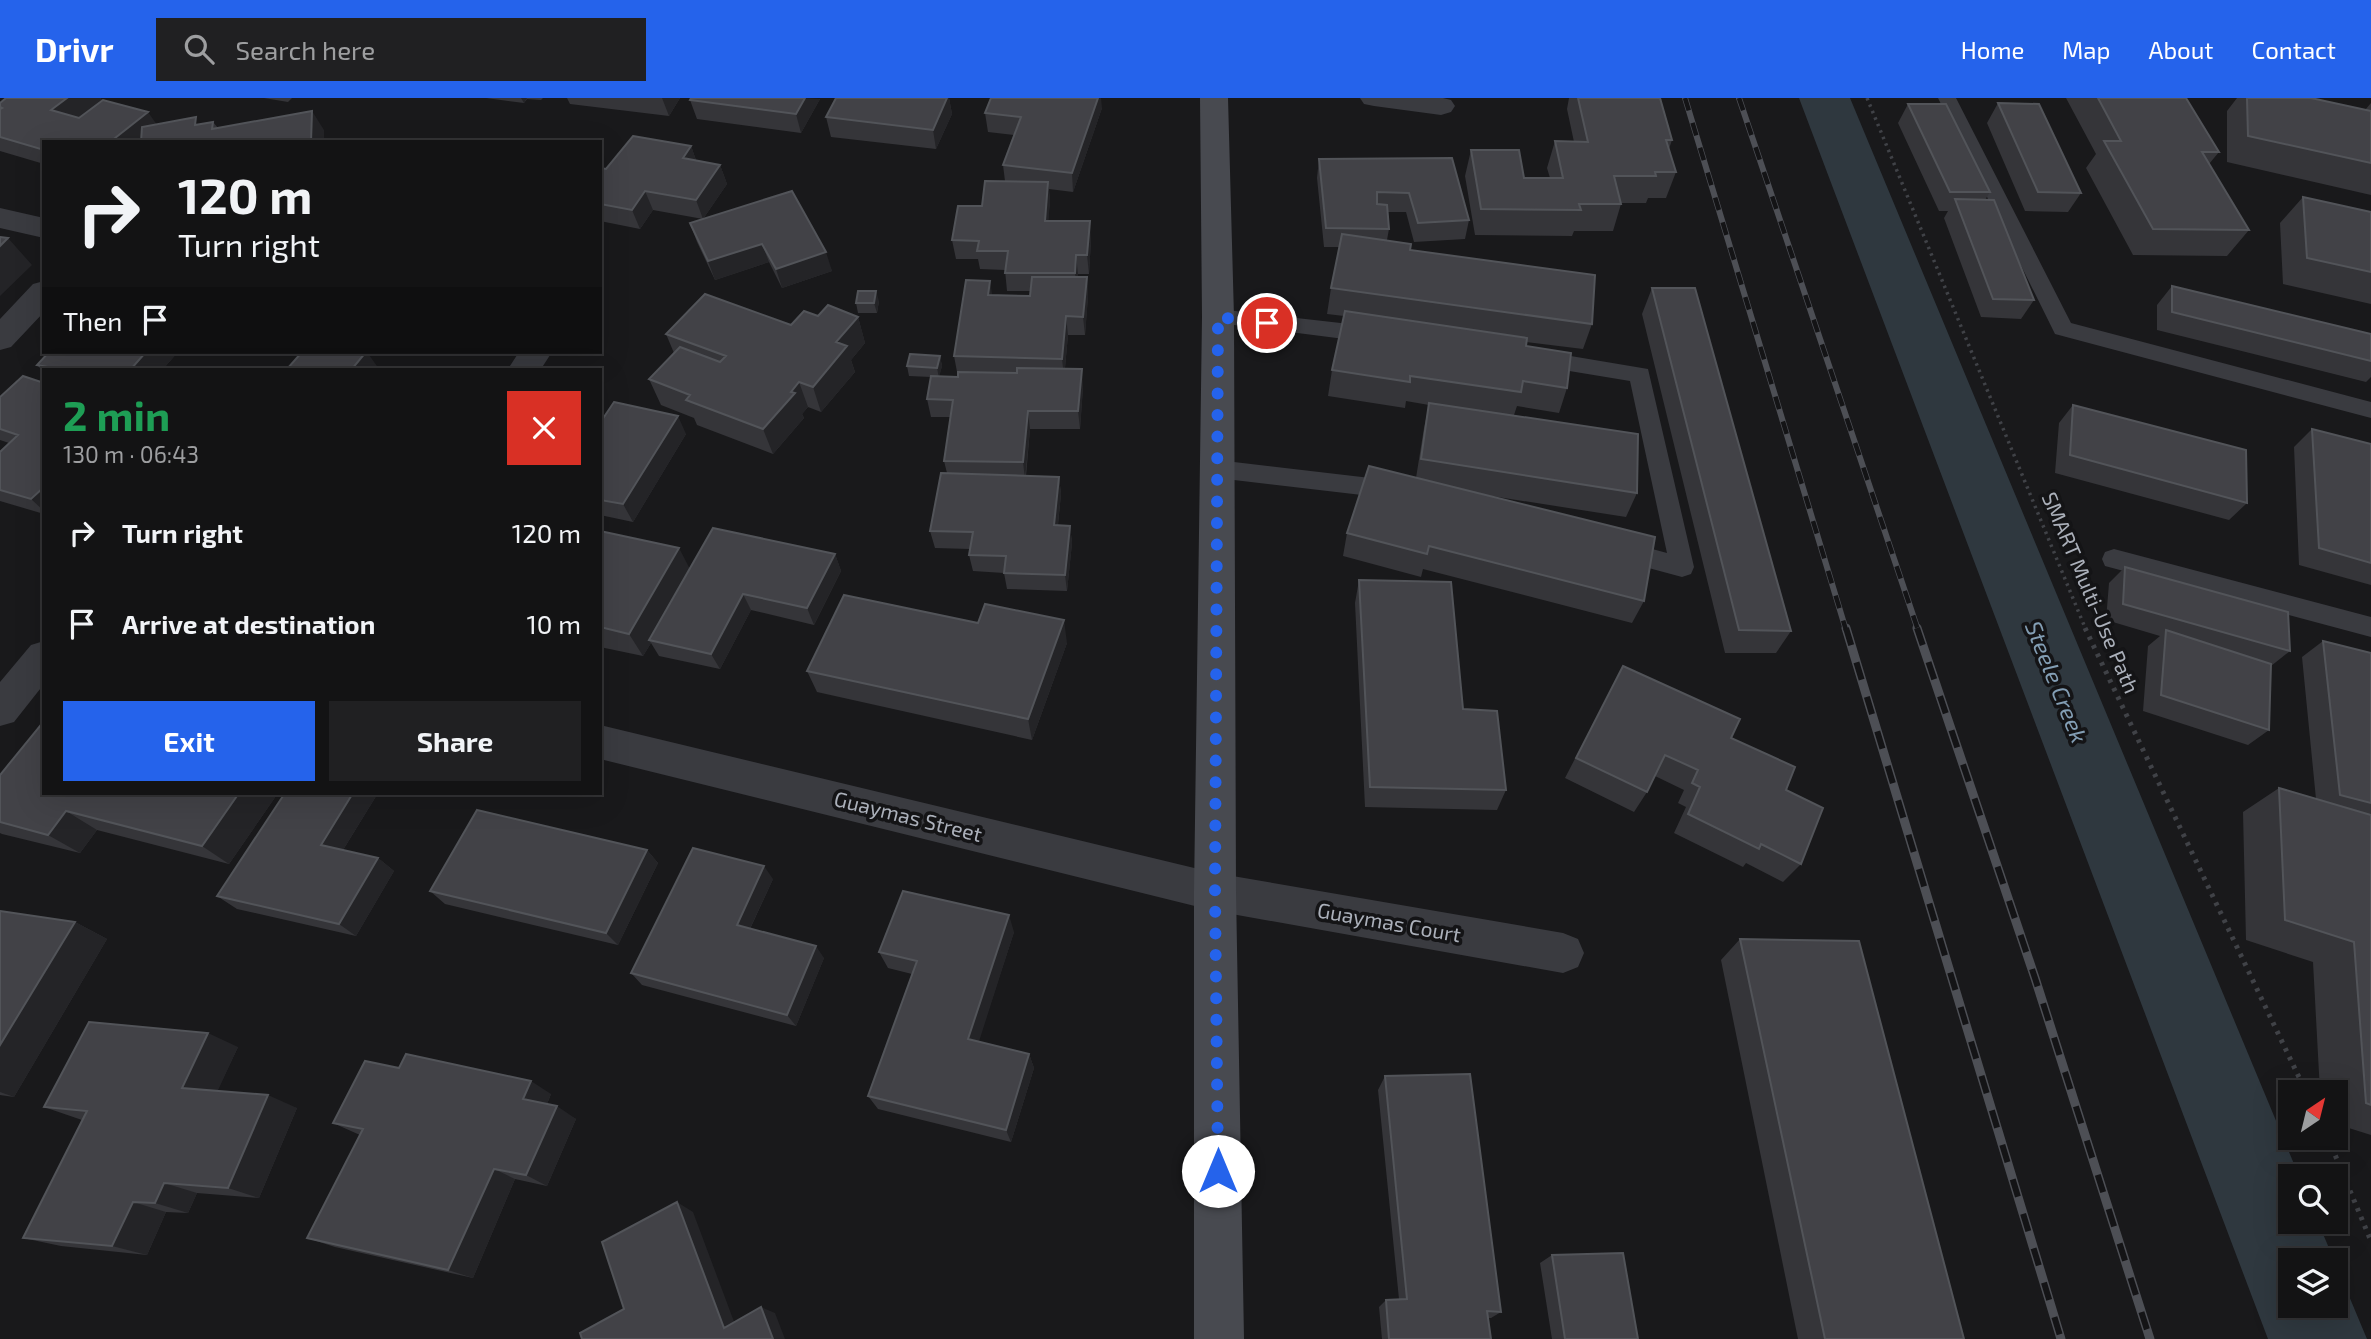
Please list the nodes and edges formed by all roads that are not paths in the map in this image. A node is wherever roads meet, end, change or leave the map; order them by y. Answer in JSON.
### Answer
{"nodes":[{"id":1,"x":1214,"y":98,"type":"edge"},
{"id":2,"x":1374,"y":98,"type":"edge"},
{"id":3,"x":1947,"y":98,"type":"edge"},
{"id":4,"x":1441,"y":106,"type":"dead end"},
{"id":5,"x":0,"y":218,"type":"edge"},
{"id":6,"x":42,"y":228,"type":"edge"},
{"id":7,"x":42,"y":294,"type":"edge"},
{"id":8,"x":1218,"y":317,"type":"junction"},
{"id":9,"x":1402,"y":338,"type":"edge"},
{"id":10,"x":0,"y":339,"type":"edge"},
{"id":11,"x":1507,"y":354,"type":"edge"},
{"id":12,"x":2371,"y":410,"type":"edge"},
{"id":13,"x":1217,"y":469,"type":"junction"},
{"id":14,"x":1418,"y":496,"type":"edge"},
{"id":15,"x":1603,"y":545,"type":"edge"},
{"id":16,"x":2114,"y":559,"type":"dead end"},
{"id":17,"x":2371,"y":627,"type":"edge"},
{"id":18,"x":42,"y":658,"type":"edge"},
{"id":19,"x":0,"y":710,"type":"edge"},
{"id":20,"x":602,"y":743,"type":"edge"},
{"id":21,"x":1215,"y":892,"type":"junction"},
{"id":22,"x":1563,"y":953,"type":"dead end"},
{"id":23,"x":1220,"y":1339,"type":"edge"}],
"edges":[{"from":1,"to":8,"type":"main road"},
{"from":2,"to":4,"type":"street"},
{"from":3,"to":12,"type":"lane"},
{"from":5,"to":6,"type":"street"},
{"from":7,"to":10,"type":"street"},
{"from":8,"to":9,"type":"lane"},
{"from":8,"to":13,"type":"main road"},
{"from":11,"to":15,"type":"lane"},
{"from":13,"to":14,"type":"lane"},
{"from":13,"to":21,"type":"main road"},
{"from":16,"to":17,"type":"lane"},
{"from":18,"to":19,"type":"street"},
{"from":20,"to":21,"type":"street","name":"Guaymas Street"},
{"from":21,"to":22,"type":"street","name":"Guaymas Court"},
{"from":21,"to":23,"type":"main road"}]}
